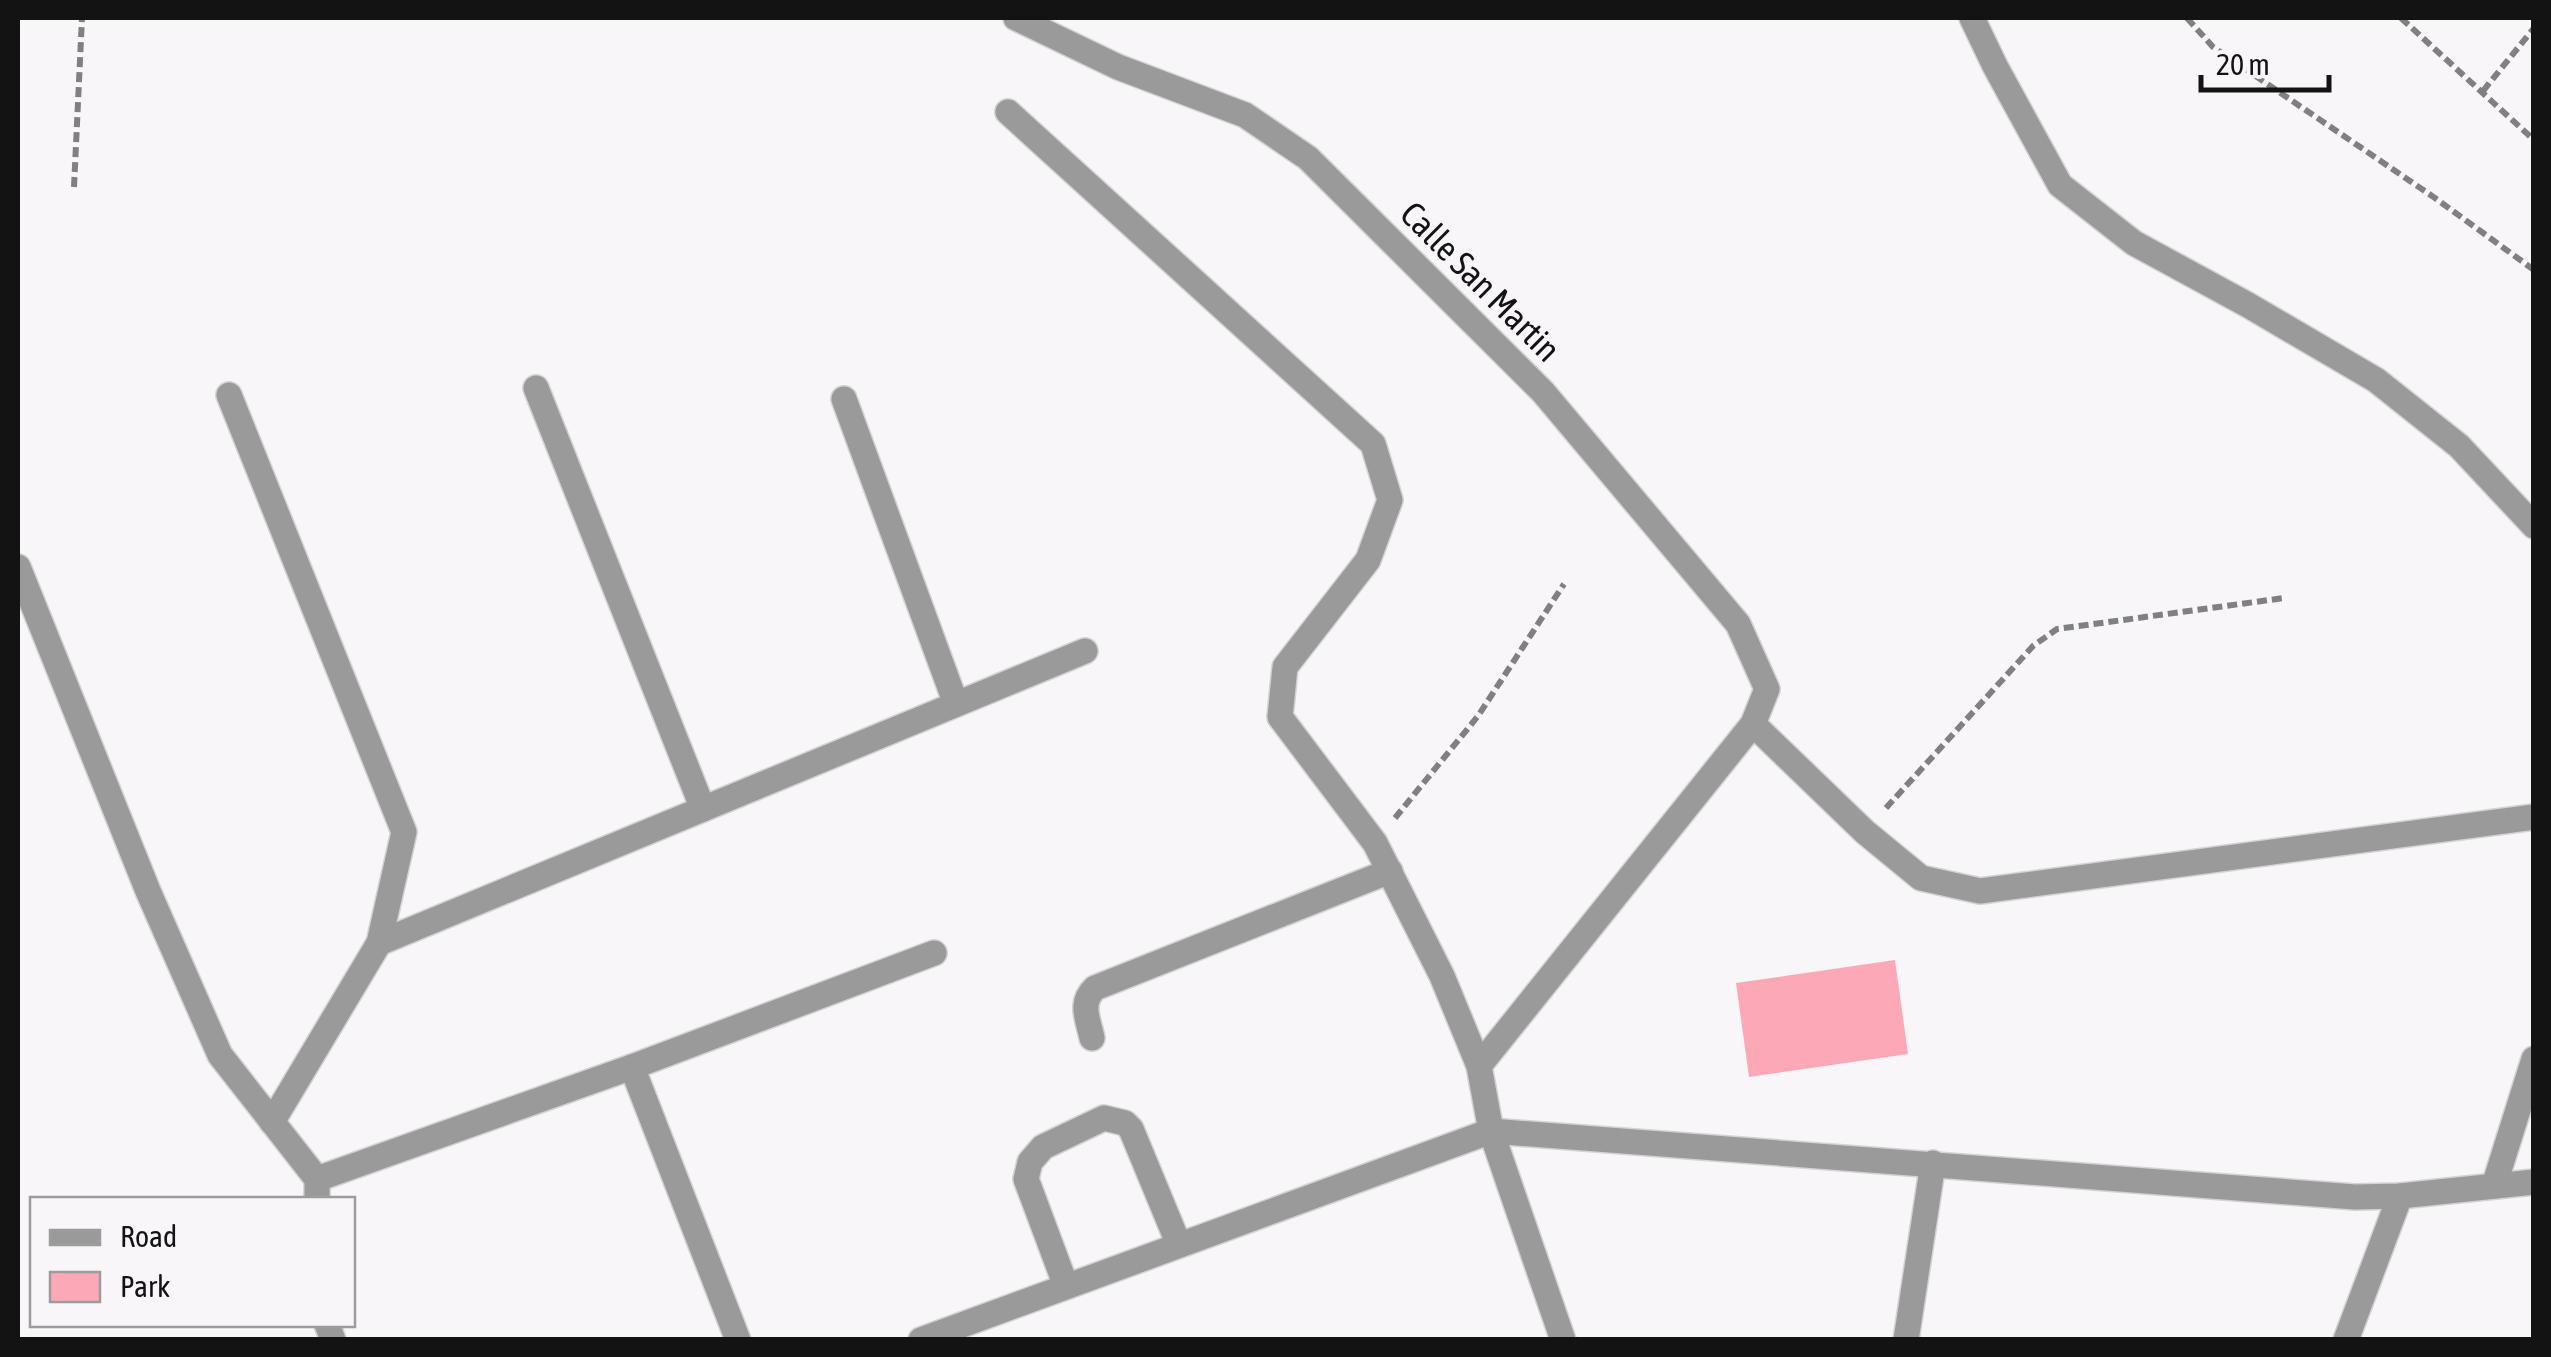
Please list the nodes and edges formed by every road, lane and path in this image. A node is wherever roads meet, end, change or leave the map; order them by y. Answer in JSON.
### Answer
{"nodes":[{"id":1,"x":82,"y":18,"type":"edge"},
{"id":2,"x":1016,"y":18,"type":"edge"},
{"id":3,"x":1972,"y":18,"type":"edge"},
{"id":4,"x":2187,"y":18,"type":"edge"},
{"id":5,"x":2401,"y":18,"type":"edge"},
{"id":6,"x":2534,"y":28,"type":"edge"},
{"id":7,"x":2483,"y":92,"type":"junction"},
{"id":8,"x":1008,"y":112,"type":"dead end"},
{"id":9,"x":2534,"y":140,"type":"edge"},
{"id":10,"x":74,"y":187,"type":"dead end"},
{"id":11,"x":2534,"y":270,"type":"edge"},
{"id":12,"x":536,"y":388,"type":"dead end"},
{"id":13,"x":229,"y":396,"type":"dead end"},
{"id":14,"x":844,"y":399,"type":"dead end"},
{"id":15,"x":2534,"y":526,"type":"edge"},
{"id":16,"x":18,"y":566,"type":"edge"},
{"id":17,"x":1564,"y":584,"type":"dead end"},
{"id":18,"x":2284,"y":598,"type":"dead end"},
{"id":19,"x":1085,"y":651,"type":"dead end"},
{"id":20,"x":956,"y":704,"type":"junction"},
{"id":21,"x":1753,"y":724,"type":"junction"},
{"id":22,"x":703,"y":809,"type":"junction"},
{"id":23,"x":2534,"y":817,"type":"edge"},
{"id":24,"x":1865,"y":832,"type":"junction"},
{"id":25,"x":1376,"y":842,"type":"junction"},
{"id":26,"x":1390,"y":871,"type":"junction"},
{"id":27,"x":378,"y":942,"type":"junction"},
{"id":28,"x":934,"y":953,"type":"dead end"},
{"id":29,"x":1092,"y":1038,"type":"dead end"},
{"id":30,"x":2534,"y":1059,"type":"edge"},
{"id":31,"x":632,"y":1066,"type":"junction"},
{"id":32,"x":1479,"y":1066,"type":"junction"},
{"id":33,"x":272,"y":1122,"type":"junction"},
{"id":34,"x":1491,"y":1131,"type":"junction"},
{"id":35,"x":1932,"y":1163,"type":"junction"},
{"id":36,"x":2534,"y":1182,"type":"edge"},
{"id":37,"x":2494,"y":1186,"type":"junction"},
{"id":38,"x":317,"y":1189,"type":"edge"},
{"id":39,"x":2400,"y":1196,"type":"junction"},
{"id":40,"x":1179,"y":1245,"type":"junction"},
{"id":41,"x":1066,"y":1286,"type":"junction"},
{"id":42,"x":738,"y":1340,"type":"edge"},
{"id":43,"x":921,"y":1340,"type":"edge"},
{"id":44,"x":1563,"y":1340,"type":"edge"},
{"id":45,"x":1906,"y":1340,"type":"edge"},
{"id":46,"x":2346,"y":1340,"type":"edge"}],
"edges":[{"from":1,"to":10,"type":"path"},
{"from":2,"to":21,"type":"street","name":"Calle San Martin"},
{"from":3,"to":15,"type":"street"},
{"from":4,"to":11,"type":"path"},
{"from":5,"to":7,"type":"path"},
{"from":6,"to":7,"type":"path"},
{"from":7,"to":9,"type":"path"},
{"from":8,"to":25,"type":"street"},
{"from":12,"to":22,"type":"street"},
{"from":13,"to":27,"type":"street"},
{"from":14,"to":20,"type":"street"},
{"from":16,"to":33,"type":"street"},
{"from":17,"to":25,"type":"path"},
{"from":18,"to":24,"type":"path"},
{"from":19,"to":20,"type":"street"},
{"from":20,"to":22,"type":"street"},
{"from":21,"to":24,"type":"street"},
{"from":21,"to":32,"type":"street"},
{"from":22,"to":27,"type":"street"},
{"from":23,"to":24,"type":"street"},
{"from":25,"to":26,"type":"street"},
{"from":26,"to":29,"type":"street"},
{"from":26,"to":32,"type":"street"},
{"from":27,"to":33,"type":"street"},
{"from":28,"to":31,"type":"street"},
{"from":30,"to":37,"type":"street"},
{"from":31,"to":38,"type":"street"},
{"from":31,"to":42,"type":"street"},
{"from":32,"to":34,"type":"street"},
{"from":33,"to":38,"type":"street"},
{"from":34,"to":35,"type":"street"},
{"from":34,"to":40,"type":"street"},
{"from":34,"to":44,"type":"street"},
{"from":35,"to":39,"type":"street"},
{"from":35,"to":45,"type":"street"},
{"from":36,"to":37,"type":"street"},
{"from":37,"to":39,"type":"street"},
{"from":39,"to":46,"type":"street"},
{"from":40,"to":41,"type":"street"},
{"from":40,"to":41,"type":"street"},
{"from":41,"to":43,"type":"street"}]}
